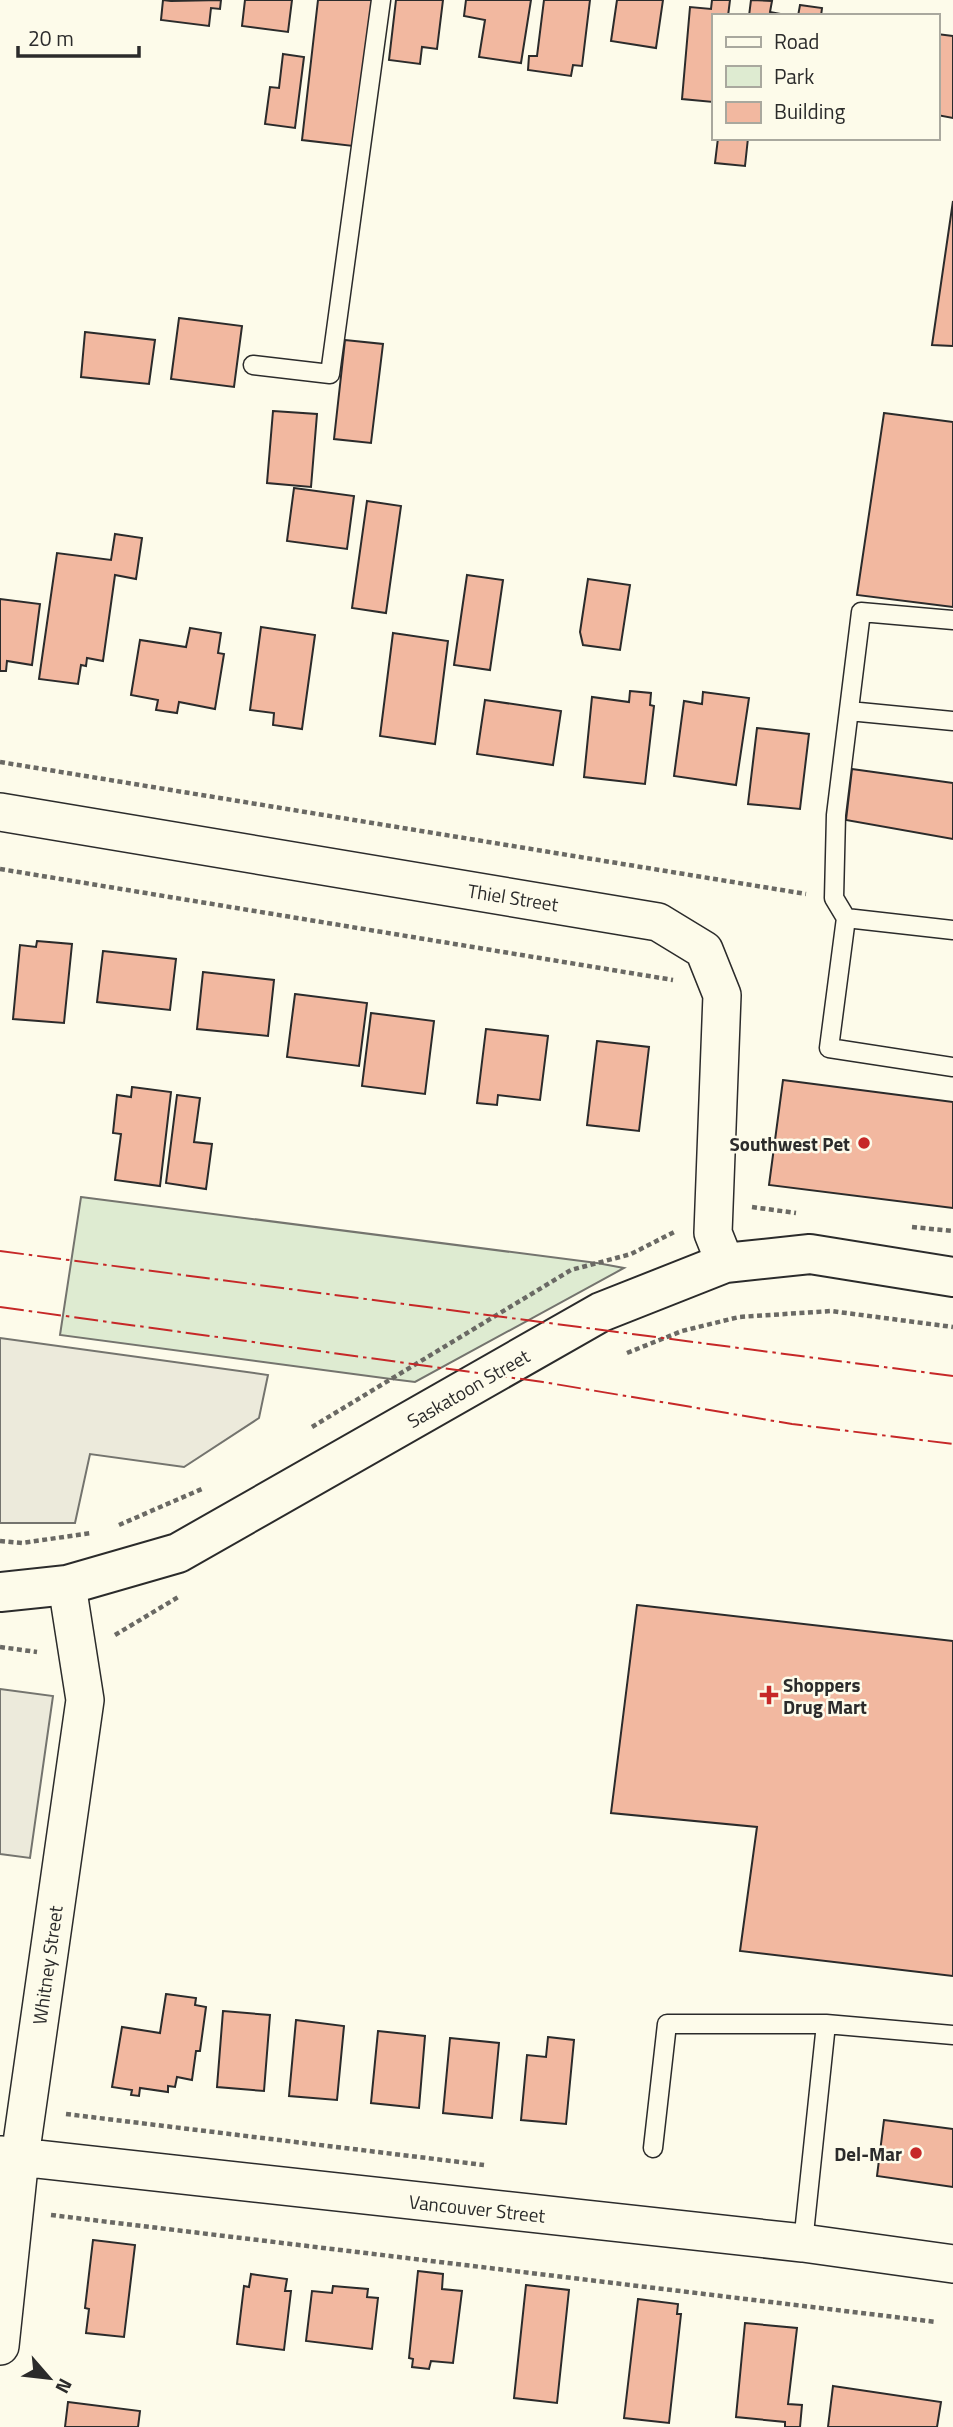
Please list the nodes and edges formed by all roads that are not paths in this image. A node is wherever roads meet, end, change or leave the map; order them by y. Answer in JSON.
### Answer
{"nodes":[{"id":1,"x":381,"y":0,"type":"edge"},
{"id":2,"x":253,"y":365,"type":"dead end"},
{"id":3,"x":953,"y":620,"type":"edge"},
{"id":4,"x":849,"y":711,"type":"junction"},
{"id":5,"x":953,"y":721,"type":"edge"},
{"id":6,"x":0,"y":812,"type":"edge"},
{"id":7,"x":846,"y":918,"type":"junction"},
{"id":8,"x":953,"y":930,"type":"edge"},
{"id":9,"x":953,"y":1067,"type":"edge"},
{"id":10,"x":725,"y":1262,"type":"junction"},
{"id":11,"x":953,"y":1277,"type":"edge"},
{"id":12,"x":67,"y":1585,"type":"junction"},
{"id":13,"x":0,"y":1592,"type":"edge"},
{"id":14,"x":826,"y":2024,"type":"junction"},
{"id":15,"x":953,"y":2035,"type":"edge"},
{"id":16,"x":653,"y":2148,"type":"dead end"},
{"id":17,"x":10,"y":2156,"type":"edge"},
{"id":18,"x":803,"y":2244,"type":"junction"},
{"id":19,"x":953,"y":2264,"type":"edge"},
{"id":20,"x":0,"y":2346,"type":"edge"}],
"edges":[{"from":1,"to":2,"type":"lane"},
{"from":3,"to":4,"type":"lane"},
{"from":4,"to":5,"type":"lane"},
{"from":4,"to":7,"type":"lane"},
{"from":6,"to":10,"type":"street","name":"Thiel Street"},
{"from":7,"to":8,"type":"lane"},
{"from":7,"to":9,"type":"lane"},
{"from":10,"to":11,"type":"street","name":"Saskatoon Street"},
{"from":10,"to":12,"type":"street","name":"Saskatoon Street"},
{"from":12,"to":13,"type":"street","name":"Saskatoon Street"},
{"from":12,"to":17,"type":"street","name":"Whitney Street"},
{"from":14,"to":15,"type":"lane"},
{"from":14,"to":16,"type":"lane"},
{"from":14,"to":18,"type":"lane"},
{"from":17,"to":18,"type":"street","name":"Vancouver Street"},
{"from":17,"to":20,"type":"street","name":"Whitney Street"},
{"from":18,"to":19,"type":"street","name":"Vancouver Street"}]}
